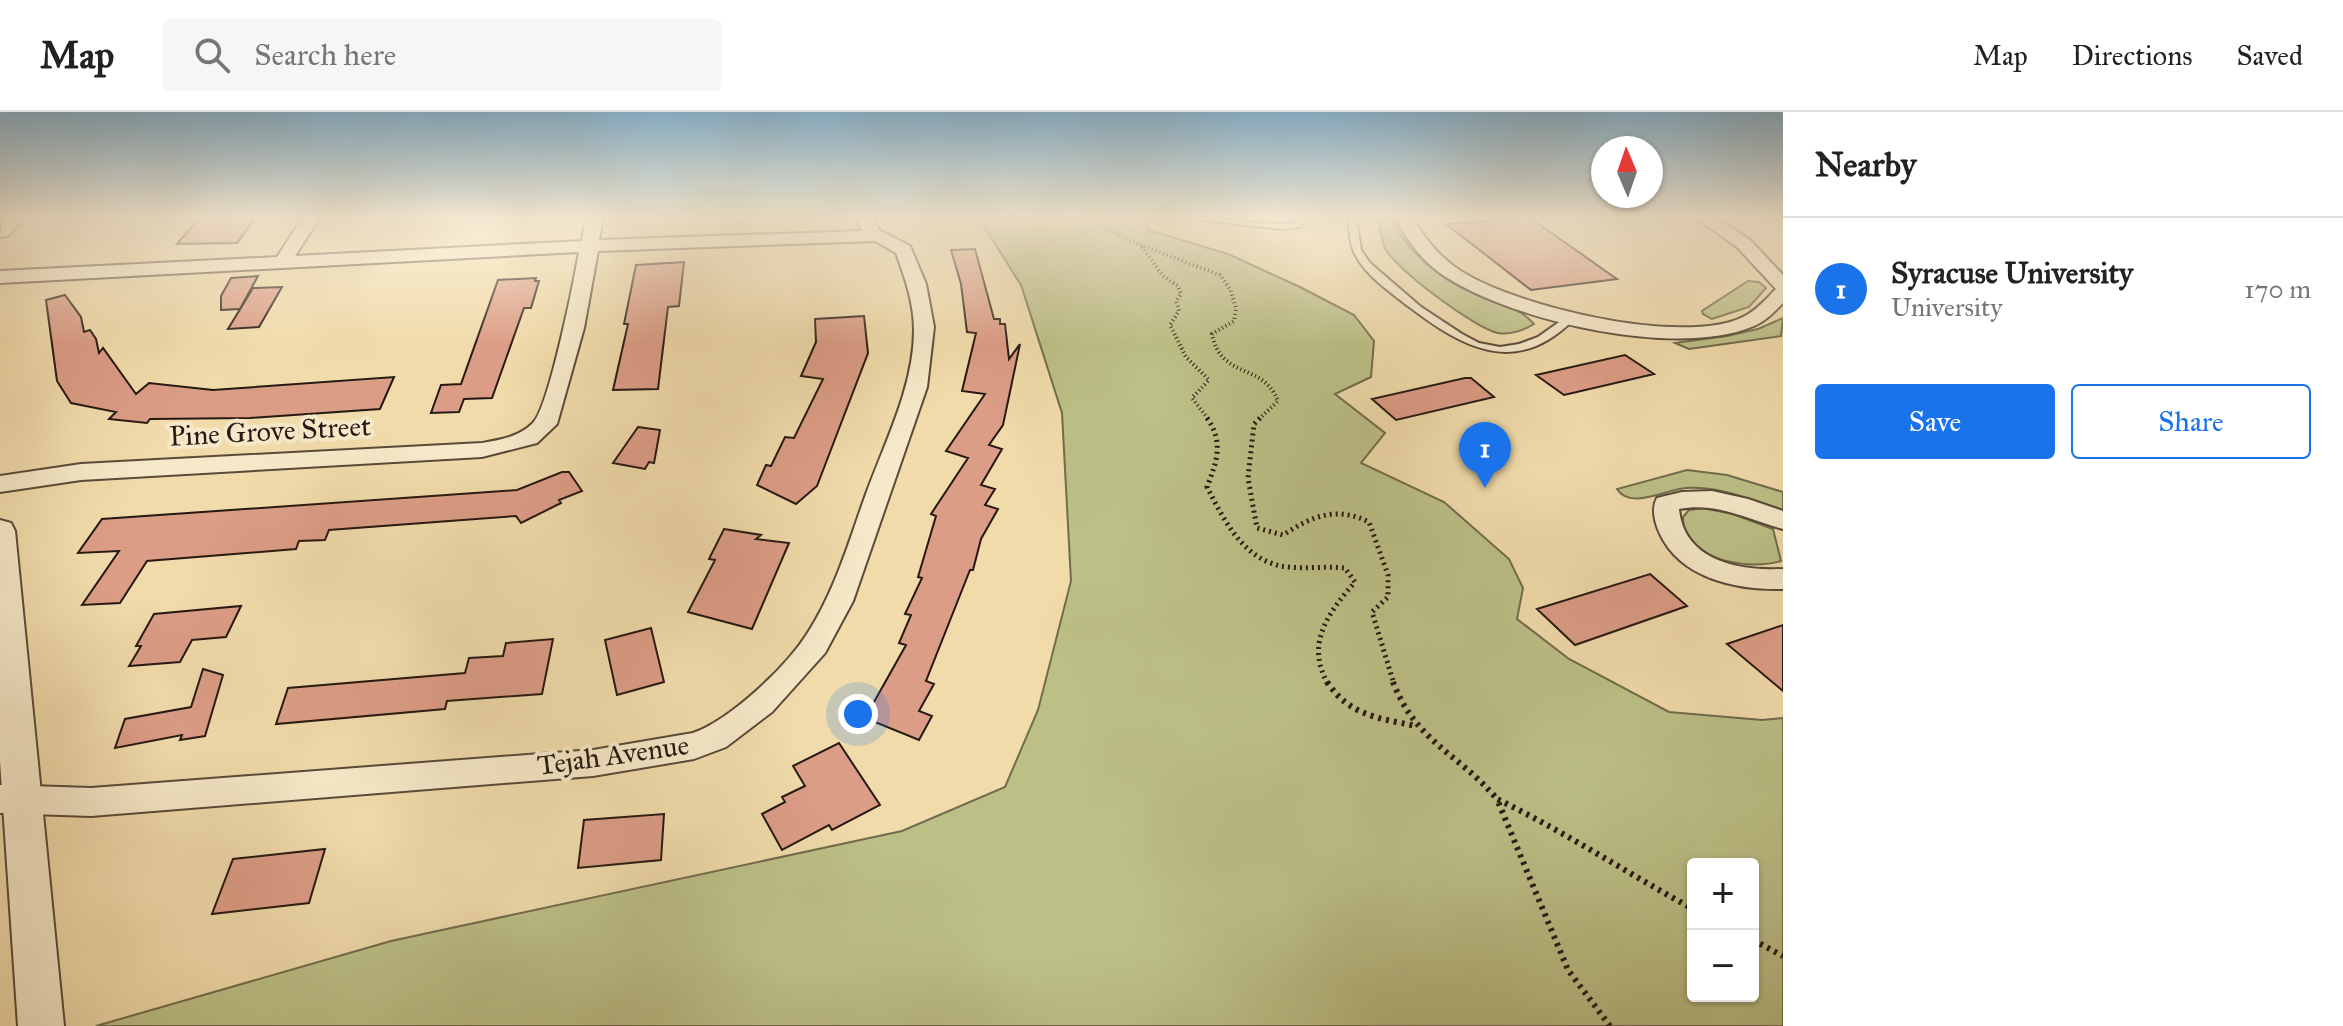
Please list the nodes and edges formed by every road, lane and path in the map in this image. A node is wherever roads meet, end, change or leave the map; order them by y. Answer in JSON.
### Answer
{"nodes":[{"id":1,"x":310,"y":260,"type":"edge"},
{"id":2,"x":586,"y":260,"type":"edge"},
{"id":3,"x":908,"y":260,"type":"edge"},
{"id":4,"x":1153,"y":260,"type":"edge"},
{"id":5,"x":1179,"y":260,"type":"edge"},
{"id":6,"x":1363,"y":260,"type":"edge"},
{"id":7,"x":1433,"y":260,"type":"edge"},
{"id":8,"x":1759,"y":260,"type":"edge"},
{"id":9,"x":283,"y":261,"type":"joint"},
{"id":10,"x":0,"y":277,"type":"edge"},
{"id":11,"x":1783,"y":286,"type":"edge"},
{"id":12,"x":1783,"y":293,"type":"edge"},
{"id":13,"x":1568,"y":320,"type":"junction"},
{"id":14,"x":0,"y":484,"type":"edge"},
{"id":15,"x":1783,"y":521,"type":"edge"},
{"id":16,"x":0,"y":531,"type":"edge"},
{"id":17,"x":1783,"y":579,"type":"edge"},
{"id":18,"x":1416,"y":726,"type":"junction"},
{"id":19,"x":12,"y":799,"type":"edge"},
{"id":20,"x":1497,"y":799,"type":"junction"},
{"id":21,"x":1687,"y":906,"type":"edge"},
{"id":22,"x":1759,"y":943,"type":"edge"},
{"id":23,"x":1783,"y":956,"type":"edge"},
{"id":24,"x":41,"y":1026,"type":"edge"},
{"id":25,"x":1610,"y":1026,"type":"edge"}],
"edges":[{"from":1,"to":9,"type":"street"},
{"from":2,"to":14,"type":"street","name":"Pine Grove Street"},
{"from":3,"to":19,"type":"street","name":"Tejah Avenue"},
{"from":4,"to":18,"type":"path"},
{"from":5,"to":18,"type":"path"},
{"from":6,"to":13,"type":"lane"},
{"from":7,"to":13,"type":"street"},
{"from":8,"to":11,"type":"street"},
{"from":9,"to":10,"type":"street"},
{"from":12,"to":13,"type":"street"},
{"from":15,"to":17,"type":"street"},
{"from":16,"to":19,"type":"street"},
{"from":18,"to":20,"type":"path"},
{"from":19,"to":24,"type":"street"},
{"from":20,"to":21,"type":"path"},
{"from":20,"to":25,"type":"path"},
{"from":22,"to":23,"type":"path"}]}
